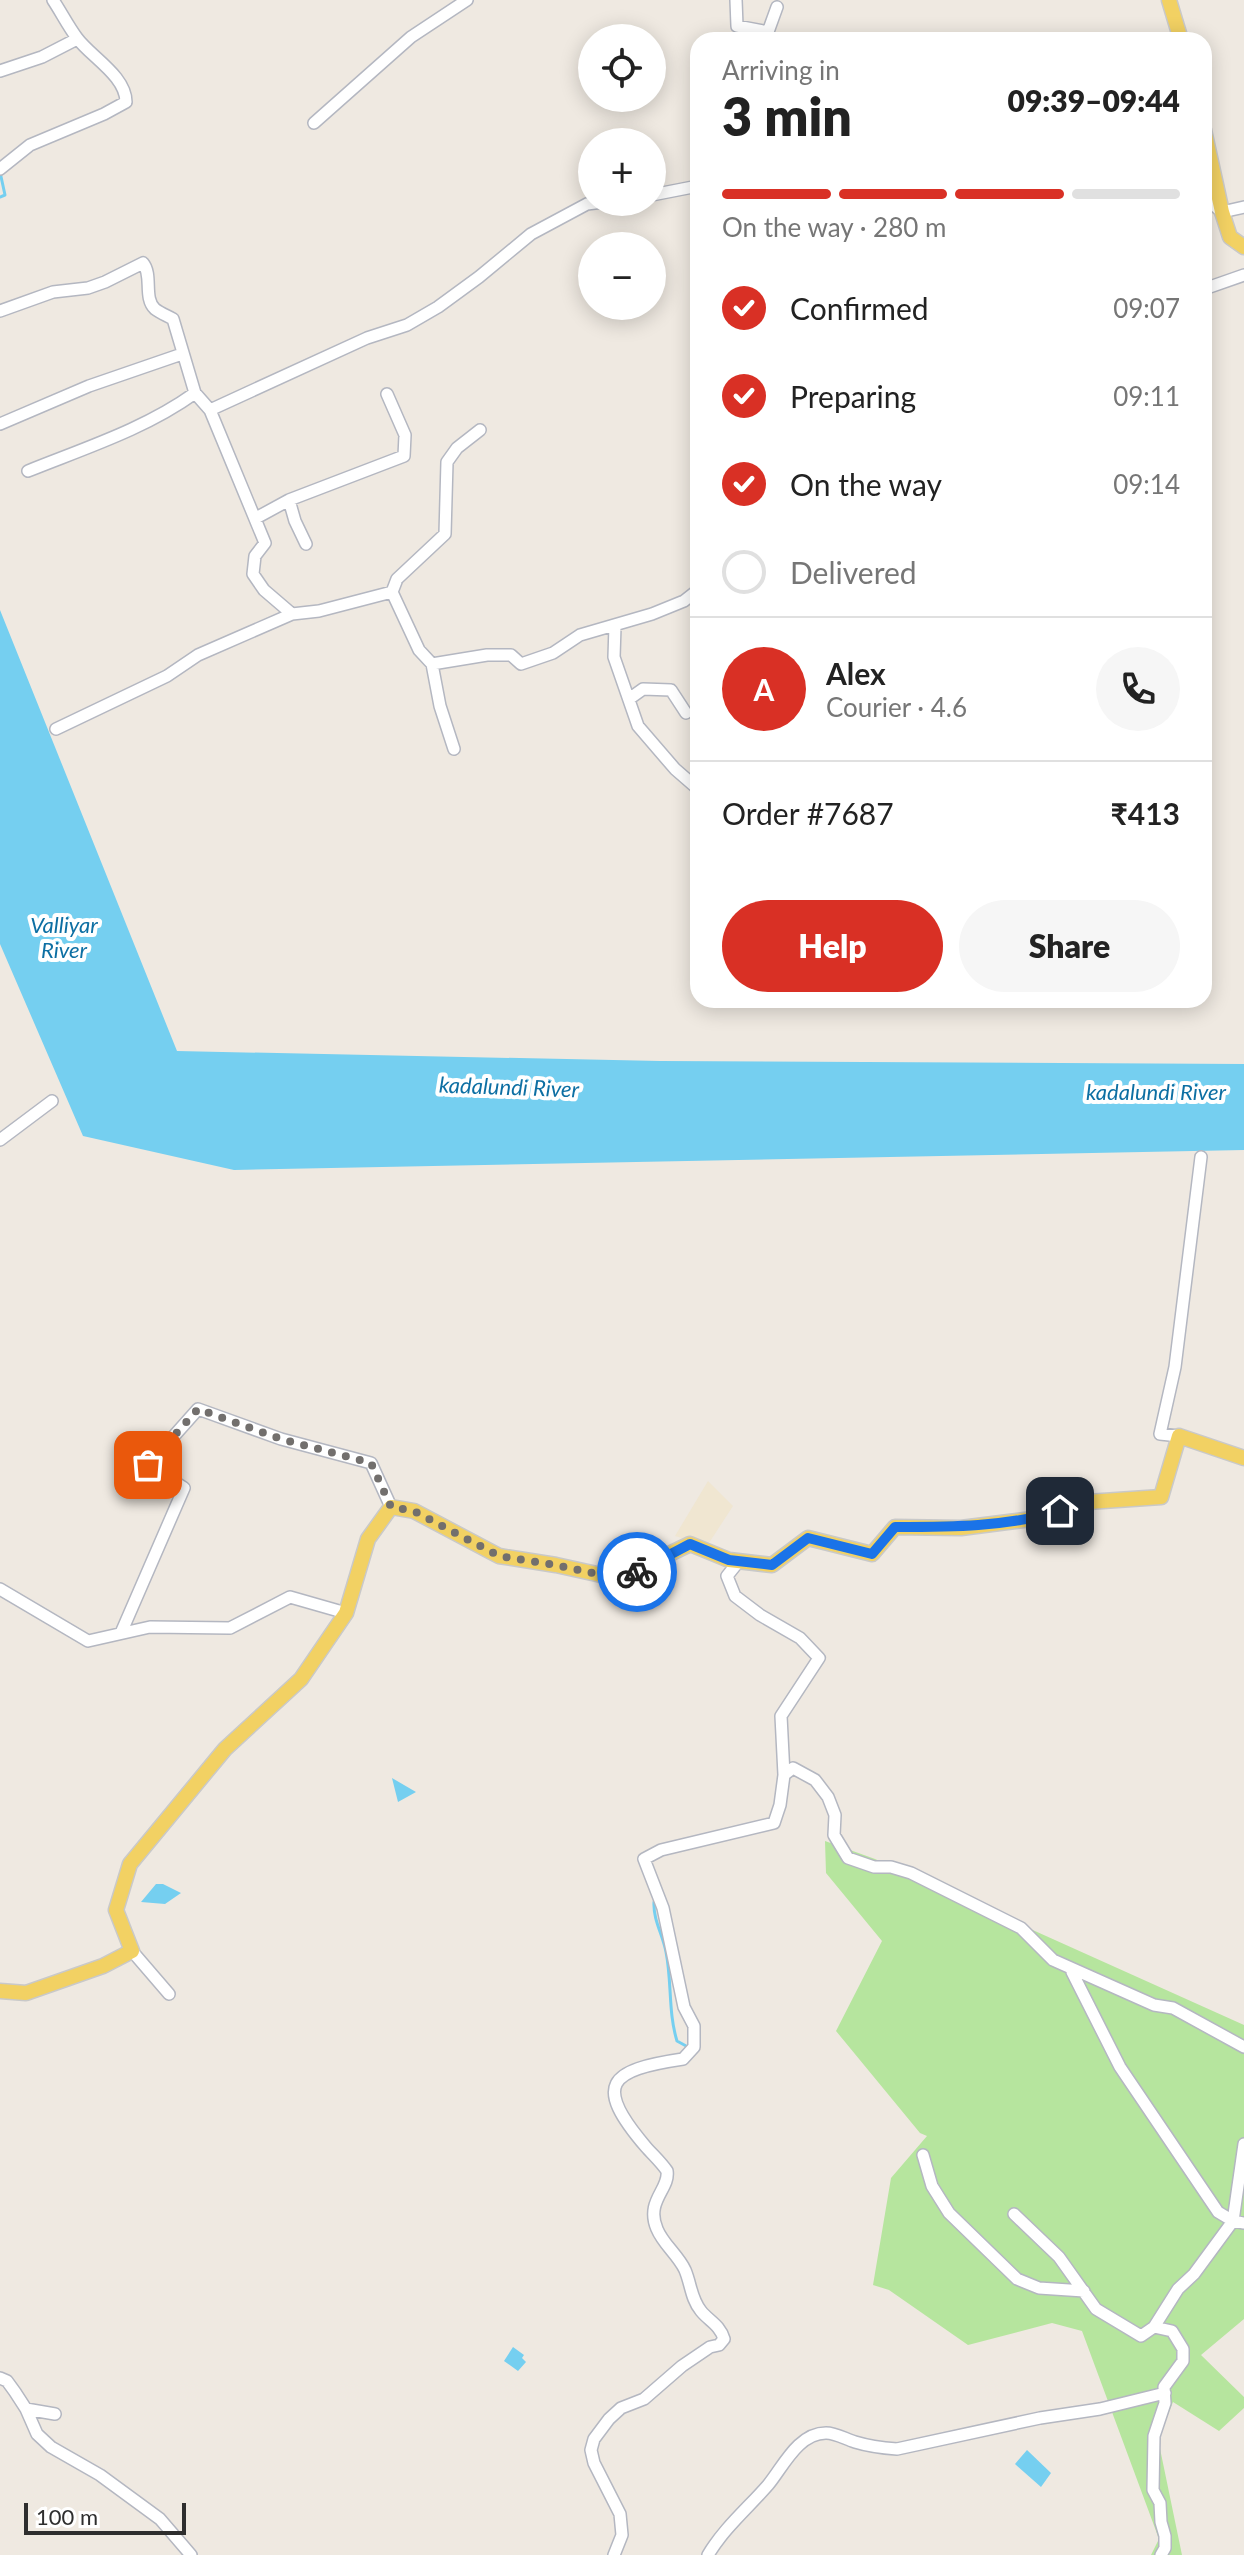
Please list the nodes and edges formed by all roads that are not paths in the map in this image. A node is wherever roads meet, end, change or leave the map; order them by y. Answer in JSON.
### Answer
{"nodes":[{"id":1,"x":53,"y":0,"type":"edge"},
{"id":2,"x":467,"y":0,"type":"edge"},
{"id":3,"x":736,"y":0,"type":"edge"},
{"id":4,"x":1169,"y":0,"type":"edge"},
{"id":5,"x":777,"y":7,"type":"dead end"},
{"id":6,"x":1179,"y":32,"type":"edge"},
{"id":7,"x":77,"y":39,"type":"junction"},
{"id":8,"x":0,"y":71,"type":"edge"},
{"id":9,"x":314,"y":123,"type":"dead end"},
{"id":10,"x":1212,"y":166,"type":"edge"},
{"id":11,"x":0,"y":169,"type":"edge"},
{"id":12,"x":690,"y":188,"type":"edge"},
{"id":13,"x":666,"y":192,"type":"edge"},
{"id":14,"x":1212,"y":204,"type":"edge"},
{"id":15,"x":1244,"y":207,"type":"edge"},
{"id":16,"x":578,"y":209,"type":"edge"},
{"id":17,"x":1222,"y":212,"type":"junction"},
{"id":18,"x":1244,"y":247,"type":"edge"},
{"id":19,"x":1244,"y":275,"type":"edge"},
{"id":20,"x":1212,"y":286,"type":"edge"},
{"id":21,"x":0,"y":311,"type":"edge"},
{"id":22,"x":182,"y":354,"type":"junction"},
{"id":23,"x":195,"y":393,"type":"junction"},
{"id":24,"x":387,"y":394,"type":"dead end"},
{"id":25,"x":210,"y":410,"type":"junction"},
{"id":26,"x":0,"y":424,"type":"edge"},
{"id":27,"x":480,"y":430,"type":"dead end"},
{"id":28,"x":28,"y":471,"type":"dead end"},
{"id":29,"x":289,"y":500,"type":"junction"},
{"id":30,"x":256,"y":518,"type":"junction"},
{"id":31,"x":306,"y":544,"type":"dead end"},
{"id":32,"x":392,"y":592,"type":"junction"},
{"id":33,"x":690,"y":596,"type":"edge"},
{"id":34,"x":292,"y":614,"type":"junction"},
{"id":35,"x":615,"y":626,"type":"junction"},
{"id":36,"x":432,"y":664,"type":"junction"},
{"id":37,"x":629,"y":699,"type":"junction"},
{"id":38,"x":686,"y":713,"type":"dead end"},
{"id":39,"x":56,"y":729,"type":"dead end"},
{"id":40,"x":454,"y":749,"type":"dead end"},
{"id":41,"x":690,"y":782,"type":"edge"},
{"id":42,"x":52,"y":1101,"type":"dead end"},
{"id":43,"x":0,"y":1140,"type":"edge"},
{"id":44,"x":1201,"y":1157,"type":"dead end"},
{"id":45,"x":1179,"y":1436,"type":"junction"},
{"id":46,"x":1244,"y":1458,"type":"edge"},
{"id":47,"x":391,"y":1507,"type":"junction"},
{"id":48,"x":739,"y":1561,"type":"junction"},
{"id":49,"x":0,"y":1589,"type":"edge"},
{"id":50,"x":346,"y":1613,"type":"junction"},
{"id":51,"x":121,"y":1633,"type":"junction"},
{"id":52,"x":784,"y":1775,"type":"junction"},
{"id":53,"x":132,"y":1951,"type":"junction"},
{"id":54,"x":1077,"y":1973,"type":"junction"},
{"id":55,"x":0,"y":1991,"type":"edge"},
{"id":56,"x":169,"y":1994,"type":"dead end"},
{"id":57,"x":1244,"y":2047,"type":"edge"},
{"id":58,"x":1244,"y":2144,"type":"edge"},
{"id":59,"x":923,"y":2155,"type":"dead end"},
{"id":60,"x":1014,"y":2214,"type":"dead end"},
{"id":61,"x":1238,"y":2222,"type":"edge"},
{"id":62,"x":1084,"y":2291,"type":"junction"},
{"id":63,"x":1154,"y":2327,"type":"junction"},
{"id":64,"x":0,"y":2378,"type":"edge"},
{"id":65,"x":1165,"y":2393,"type":"junction"},
{"id":66,"x":26,"y":2409,"type":"junction"},
{"id":67,"x":55,"y":2414,"type":"dead end"},
{"id":68,"x":191,"y":2555,"type":"edge"},
{"id":69,"x":614,"y":2555,"type":"edge"},
{"id":70,"x":708,"y":2555,"type":"edge"},
{"id":71,"x":1161,"y":2555,"type":"edge"}],
"edges":[{"from":1,"to":7,"type":"street"},
{"from":2,"to":9,"type":"street"},
{"from":3,"to":5,"type":"street"},
{"from":4,"to":6,"type":"main road"},
{"from":7,"to":8,"type":"street"},
{"from":7,"to":11,"type":"street"},
{"from":10,"to":17,"type":"main road"},
{"from":12,"to":13,"type":"street"},
{"from":14,"to":17,"type":"street"},
{"from":15,"to":17,"type":"street"},
{"from":16,"to":25,"type":"street"},
{"from":17,"to":18,"type":"main road"},
{"from":19,"to":20,"type":"street"},
{"from":21,"to":22,"type":"street"},
{"from":22,"to":23,"type":"street"},
{"from":22,"to":26,"type":"street"},
{"from":23,"to":25,"type":"street"},
{"from":23,"to":28,"type":"street"},
{"from":24,"to":29,"type":"street"},
{"from":25,"to":30,"type":"street"},
{"from":27,"to":32,"type":"street"},
{"from":29,"to":30,"type":"street"},
{"from":29,"to":31,"type":"street"},
{"from":30,"to":34,"type":"street"},
{"from":32,"to":34,"type":"street"},
{"from":32,"to":36,"type":"street"},
{"from":33,"to":35,"type":"street"},
{"from":34,"to":39,"type":"street"},
{"from":35,"to":36,"type":"street"},
{"from":35,"to":37,"type":"street"},
{"from":36,"to":40,"type":"street"},
{"from":37,"to":38,"type":"street"},
{"from":37,"to":41,"type":"street"},
{"from":42,"to":43,"type":"street"},
{"from":44,"to":45,"type":"street"},
{"from":45,"to":46,"type":"main road"},
{"from":45,"to":48,"type":"main road"},
{"from":47,"to":48,"type":"main road"},
{"from":47,"to":50,"type":"main road"},
{"from":47,"to":51,"type":"street"},
{"from":48,"to":52,"type":"street"},
{"from":49,"to":51,"type":"street"},
{"from":50,"to":51,"type":"street"},
{"from":50,"to":53,"type":"main road"},
{"from":52,"to":54,"type":"street"},
{"from":52,"to":69,"type":"street"},
{"from":53,"to":55,"type":"main road"},
{"from":53,"to":56,"type":"street"},
{"from":54,"to":57,"type":"street"},
{"from":54,"to":61,"type":"street"},
{"from":58,"to":61,"type":"street"},
{"from":59,"to":62,"type":"street"},
{"from":60,"to":62,"type":"street"},
{"from":61,"to":63,"type":"street"},
{"from":62,"to":63,"type":"street"},
{"from":63,"to":65,"type":"street"},
{"from":64,"to":66,"type":"street"},
{"from":65,"to":70,"type":"street"},
{"from":65,"to":71,"type":"street"},
{"from":66,"to":67,"type":"street"},
{"from":66,"to":68,"type":"street"}]}
